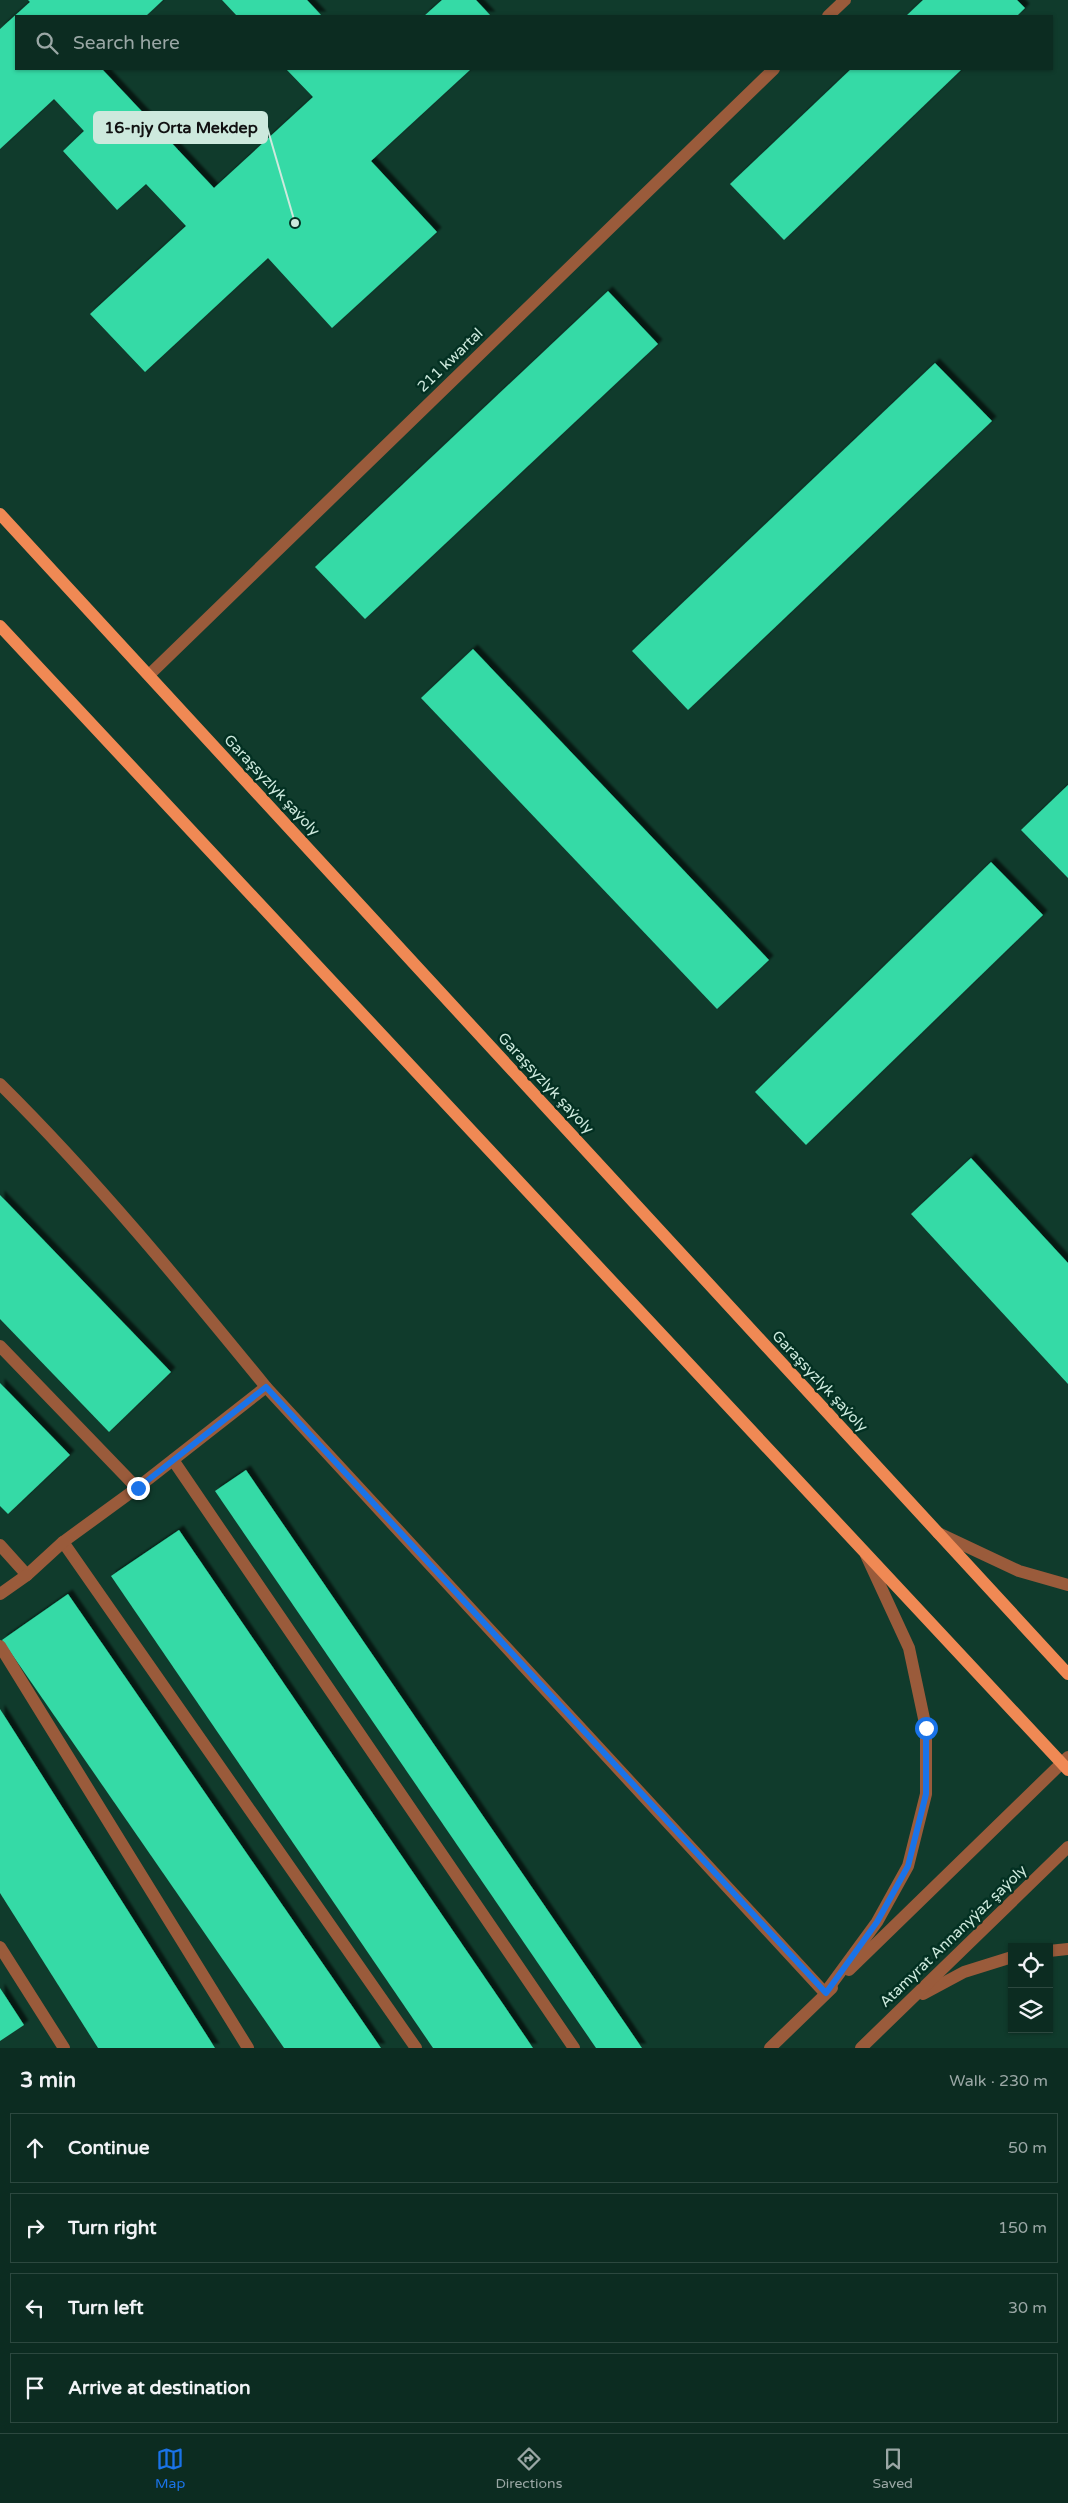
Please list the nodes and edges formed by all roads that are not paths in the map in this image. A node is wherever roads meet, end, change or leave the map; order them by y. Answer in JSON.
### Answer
{"nodes":[{"id":1,"x":845,"y":0,"type":"edge"},
{"id":2,"x":829,"y":15,"type":"edge"},
{"id":3,"x":773,"y":70,"type":"edge"},
{"id":4,"x":0,"y":514,"type":"edge"},
{"id":5,"x":0,"y":626,"type":"edge"},
{"id":6,"x":149,"y":675,"type":"junction"},
{"id":7,"x":0,"y":1084,"type":"edge"},
{"id":8,"x":0,"y":1346,"type":"edge"},
{"id":9,"x":266,"y":1387,"type":"junction"},
{"id":10,"x":173,"y":1460,"type":"junction"},
{"id":11,"x":138,"y":1488,"type":"junction"},
{"id":12,"x":938,"y":1533,"type":"junction"},
{"id":13,"x":63,"y":1542,"type":"junction"},
{"id":14,"x":0,"y":1546,"type":"edge"},
{"id":15,"x":865,"y":1553,"type":"junction"},
{"id":16,"x":27,"y":1575,"type":"junction"},
{"id":17,"x":1068,"y":1585,"type":"edge"},
{"id":18,"x":0,"y":1594,"type":"edge"},
{"id":19,"x":0,"y":1646,"type":"edge"},
{"id":20,"x":1068,"y":1674,"type":"edge"},
{"id":21,"x":1066,"y":1764,"type":"edge"},
{"id":22,"x":1068,"y":1846,"type":"edge"},
{"id":23,"x":0,"y":1947,"type":"edge"},
{"id":24,"x":1068,"y":1949,"type":"edge"},
{"id":25,"x":1053,"y":1951,"type":"edge"},
{"id":26,"x":1008,"y":1957,"type":"edge"},
{"id":27,"x":826,"y":1993,"type":"junction"},
{"id":28,"x":908,"y":2002,"type":"junction"},
{"id":29,"x":64,"y":2048,"type":"edge"},
{"id":30,"x":248,"y":2048,"type":"edge"},
{"id":31,"x":416,"y":2048,"type":"edge"},
{"id":32,"x":574,"y":2048,"type":"edge"},
{"id":33,"x":770,"y":2048,"type":"edge"},
{"id":34,"x":861,"y":2048,"type":"edge"}],
"edges":[{"from":1,"to":2,"type":"street"},
{"from":3,"to":6,"type":"street","name":"211 kwartal"},
{"from":4,"to":6,"type":"main road","name":"Garaşsyzlyk şaýoly"},
{"from":5,"to":15,"type":"main road"},
{"from":6,"to":12,"type":"main road","name":"Garaşsyzlyk şaýoly"},
{"from":7,"to":9,"type":"street"},
{"from":8,"to":11,"type":"street"},
{"from":9,"to":10,"type":"street"},
{"from":9,"to":27,"type":"street"},
{"from":10,"to":11,"type":"street"},
{"from":10,"to":32,"type":"street"},
{"from":11,"to":13,"type":"street"},
{"from":12,"to":17,"type":"street"},
{"from":12,"to":20,"type":"main road","name":"Garaşsyzlyk şaýoly"},
{"from":13,"to":16,"type":"street"},
{"from":13,"to":31,"type":"street"},
{"from":14,"to":16,"type":"street"},
{"from":15,"to":21,"type":"main road"},
{"from":15,"to":27,"type":"street"},
{"from":16,"to":18,"type":"street"},
{"from":19,"to":30,"type":"street"},
{"from":21,"to":27,"type":"street"},
{"from":22,"to":28,"type":"street","name":"Atamyrat Annanyýaz şaýoly"},
{"from":23,"to":29,"type":"street"},
{"from":24,"to":25,"type":"street"},
{"from":26,"to":28,"type":"street"},
{"from":27,"to":33,"type":"street"},
{"from":28,"to":34,"type":"street","name":"Atamyrat Annanyýaz şaýoly"}]}
